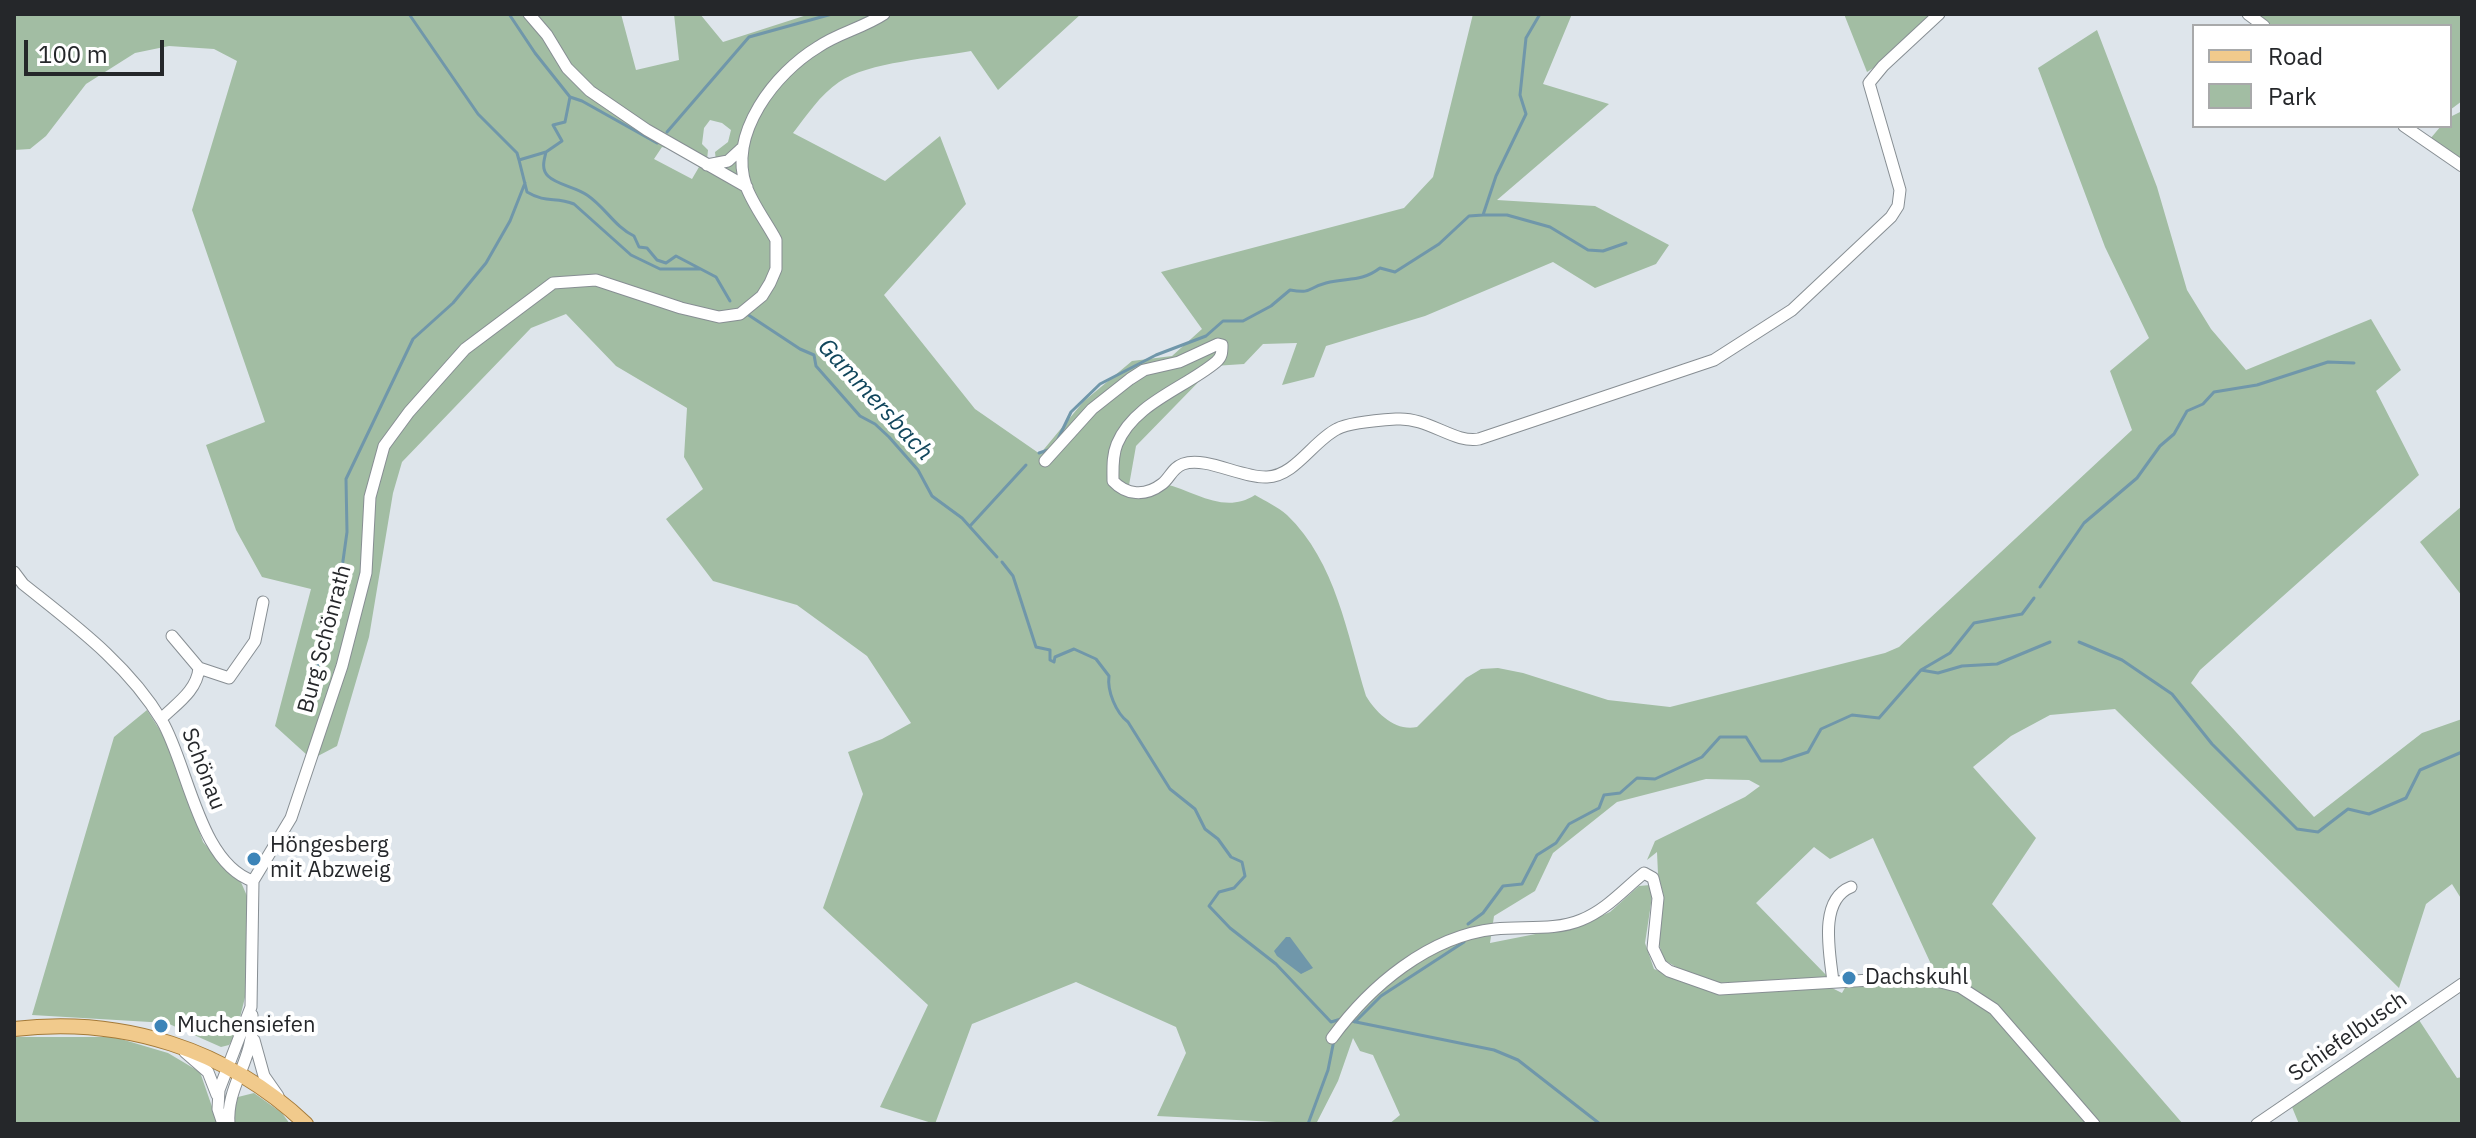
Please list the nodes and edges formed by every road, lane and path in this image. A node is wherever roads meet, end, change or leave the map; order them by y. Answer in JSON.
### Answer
{"nodes":[{"id":1,"x":529,"y":14,"type":"edge"},
{"id":2,"x":884,"y":14,"type":"edge"},
{"id":3,"x":1939,"y":14,"type":"edge"},
{"id":4,"x":2407,"y":128,"type":"edge"},
{"id":5,"x":741,"y":149,"type":"junction"},
{"id":6,"x":707,"y":165,"type":"junction"},
{"id":7,"x":2462,"y":166,"type":"edge"},
{"id":8,"x":747,"y":187,"type":"junction"},
{"id":9,"x":1045,"y":461,"type":"dead end"},
{"id":10,"x":14,"y":572,"type":"edge"},
{"id":11,"x":263,"y":602,"type":"dead end"},
{"id":12,"x":172,"y":636,"type":"dead end"},
{"id":13,"x":199,"y":668,"type":"junction"},
{"id":14,"x":161,"y":719,"type":"junction"},
{"id":15,"x":253,"y":881,"type":"junction"},
{"id":16,"x":1851,"y":887,"type":"dead end"},
{"id":17,"x":1833,"y":982,"type":"junction"},
{"id":18,"x":2462,"y":984,"type":"edge"},
{"id":19,"x":251,"y":1007,"type":"junction"},
{"id":20,"x":253,"y":1027,"type":"junction"},
{"id":21,"x":14,"y":1029,"type":"edge"},
{"id":22,"x":1332,"y":1038,"type":"dead end"},
{"id":23,"x":172,"y":1042,"type":"junction"},
{"id":24,"x":234,"y":1070,"type":"junction"},
{"id":25,"x":218,"y":1099,"type":"junction"},
{"id":26,"x":281,"y":1100,"type":"junction"},
{"id":27,"x":226,"y":1124,"type":"edge"},
{"id":28,"x":306,"y":1124,"type":"edge"},
{"id":29,"x":2094,"y":1124,"type":"edge"},
{"id":30,"x":2257,"y":1124,"type":"edge"}],
"edges":[{"from":1,"to":6,"type":"street"},
{"from":2,"to":5,"type":"street"},
{"from":3,"to":9,"type":"street"},
{"from":4,"to":7,"type":"street"},
{"from":5,"to":6,"type":"street"},
{"from":5,"to":8,"type":"street","name":"Burg Schönrath"},
{"from":6,"to":8,"type":"street"},
{"from":8,"to":15,"type":"street","name":"Burg Schönrath"},
{"from":10,"to":14,"type":"street","name":"Schönau"},
{"from":11,"to":13,"type":"street"},
{"from":12,"to":13,"type":"street"},
{"from":13,"to":14,"type":"street"},
{"from":14,"to":15,"type":"street","name":"Schönau"},
{"from":15,"to":19,"type":"street"},
{"from":16,"to":17,"type":"street"},
{"from":17,"to":22,"type":"street"},
{"from":17,"to":29,"type":"street"},
{"from":18,"to":30,"type":"street","name":"Schiefelbusch"},
{"from":19,"to":20,"type":"street"},
{"from":19,"to":24,"type":"street"},
{"from":20,"to":24,"type":"street"},
{"from":20,"to":26,"type":"street"},
{"from":21,"to":23,"type":"main road"},
{"from":23,"to":24,"type":"main road"},
{"from":23,"to":25,"type":"street"},
{"from":24,"to":25,"type":"street"},
{"from":24,"to":26,"type":"main road"},
{"from":24,"to":27,"type":"street"},
{"from":25,"to":27,"type":"street"},
{"from":26,"to":28,"type":"main road"}]}
